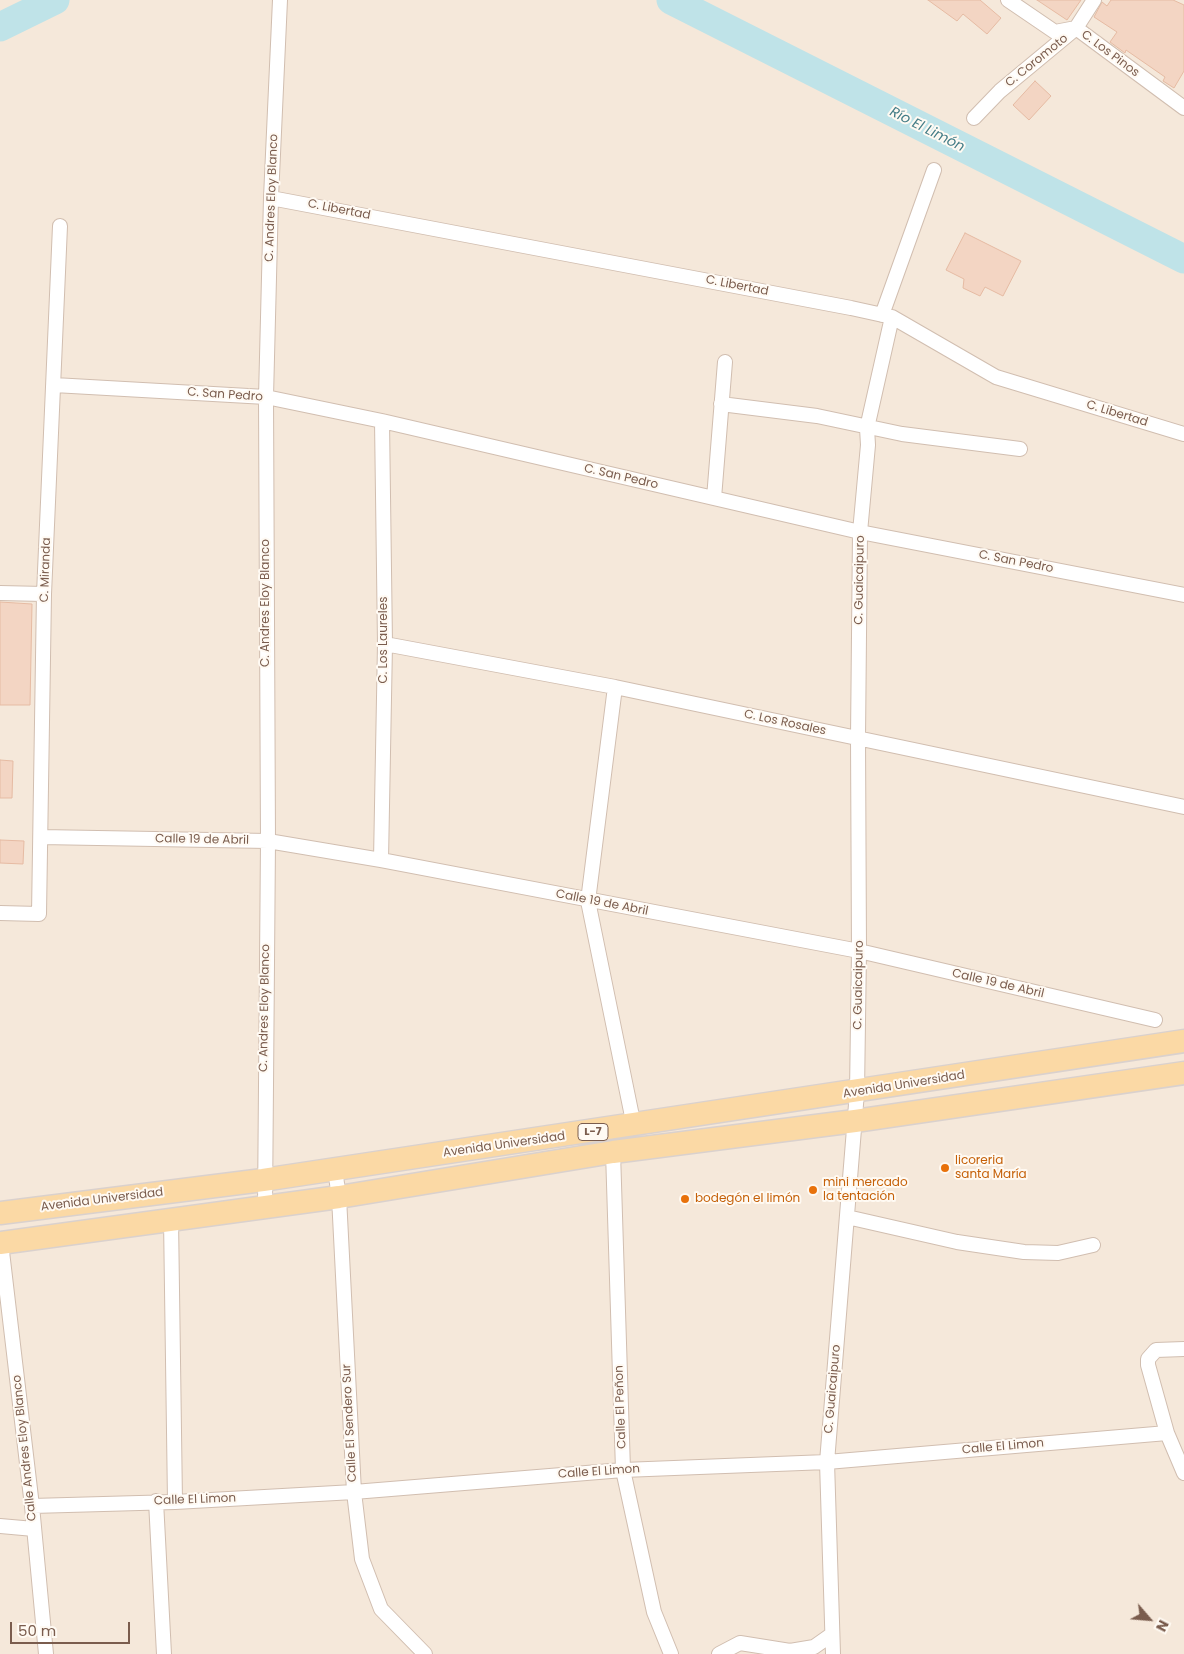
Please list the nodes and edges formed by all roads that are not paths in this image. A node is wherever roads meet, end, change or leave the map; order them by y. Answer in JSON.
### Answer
{"nodes":[{"id":1,"x":280,"y":0,"type":"edge"},
{"id":2,"x":1008,"y":0,"type":"edge"},
{"id":3,"x":1094,"y":0,"type":"edge"},
{"id":4,"x":1076,"y":28,"type":"junction"},
{"id":5,"x":1184,"y":108,"type":"edge"},
{"id":6,"x":974,"y":118,"type":"dead end"},
{"id":7,"x":934,"y":170,"type":"dead end"},
{"id":8,"x":271,"y":198,"type":"junction"},
{"id":9,"x":60,"y":226,"type":"dead end"},
{"id":10,"x":887,"y":316,"type":"junction"},
{"id":11,"x":725,"y":362,"type":"dead end"},
{"id":12,"x":54,"y":385,"type":"junction"},
{"id":13,"x":266,"y":397,"type":"junction"},
{"id":14,"x":721,"y":404,"type":"junction"},
{"id":15,"x":382,"y":421,"type":"junction"},
{"id":16,"x":867,"y":428,"type":"junction"},
{"id":17,"x":1184,"y":434,"type":"edge"},
{"id":18,"x":1020,"y":449,"type":"dead end"},
{"id":19,"x":714,"y":498,"type":"junction"},
{"id":20,"x":860,"y":532,"type":"junction"},
{"id":21,"x":0,"y":593,"type":"edge"},
{"id":22,"x":44,"y":594,"type":"junction"},
{"id":23,"x":1184,"y":595,"type":"edge"},
{"id":24,"x":385,"y":644,"type":"junction"},
{"id":25,"x":615,"y":687,"type":"junction"},
{"id":26,"x":858,"y":738,"type":"junction"},
{"id":27,"x":1184,"y":807,"type":"edge"},
{"id":28,"x":41,"y":837,"type":"junction"},
{"id":29,"x":268,"y":841,"type":"junction"},
{"id":30,"x":381,"y":860,"type":"junction"},
{"id":31,"x":588,"y":901,"type":"junction"},
{"id":32,"x":0,"y":913,"type":"edge"},
{"id":33,"x":859,"y":952,"type":"junction"},
{"id":34,"x":1155,"y":1020,"type":"dead end"},
{"id":35,"x":1184,"y":1042,"type":"edge"},
{"id":36,"x":1184,"y":1073,"type":"edge"},
{"id":37,"x":857,"y":1092,"type":"junction"},
{"id":38,"x":855,"y":1121,"type":"junction"},
{"id":39,"x":634,"y":1126,"type":"junction"},
{"id":40,"x":613,"y":1152,"type":"junction"},
{"id":41,"x":334,"y":1170,"type":"junction"},
{"id":42,"x":263,"y":1180,"type":"junction"},
{"id":43,"x":340,"y":1196,"type":"junction"},
{"id":44,"x":265,"y":1207,"type":"junction"},
{"id":45,"x":0,"y":1213,"type":"edge"},
{"id":46,"x":847,"y":1217,"type":"junction"},
{"id":47,"x":172,"y":1219,"type":"junction"},
{"id":48,"x":0,"y":1243,"type":"edge"},
{"id":49,"x":1093,"y":1245,"type":"dead end"},
{"id":50,"x":1184,"y":1349,"type":"edge"},
{"id":51,"x":1167,"y":1433,"type":"junction"},
{"id":52,"x":828,"y":1462,"type":"junction"},
{"id":53,"x":622,"y":1470,"type":"junction"},
{"id":54,"x":1184,"y":1473,"type":"edge"},
{"id":55,"x":354,"y":1492,"type":"junction"},
{"id":56,"x":156,"y":1501,"type":"junction"},
{"id":57,"x":175,"y":1502,"type":"junction"},
{"id":58,"x":32,"y":1506,"type":"junction"},
{"id":59,"x":0,"y":1526,"type":"edge"},
{"id":60,"x":34,"y":1529,"type":"junction"},
{"id":61,"x":832,"y":1635,"type":"junction"},
{"id":62,"x":792,"y":1653,"type":"edge"},
{"id":63,"x":46,"y":1654,"type":"edge"},
{"id":64,"x":164,"y":1654,"type":"edge"},
{"id":65,"x":425,"y":1654,"type":"edge"},
{"id":66,"x":671,"y":1654,"type":"edge"},
{"id":67,"x":719,"y":1654,"type":"edge"},
{"id":68,"x":833,"y":1654,"type":"edge"}],
"edges":[{"from":1,"to":8,"type":"street","name":"C. Andres Eloy Blanco"},
{"from":2,"to":4,"type":"street","name":"C. Los Pinos"},
{"from":3,"to":4,"type":"street","name":"C. Coromoto"},
{"from":4,"to":5,"type":"street","name":"C. Los Pinos"},
{"from":4,"to":6,"type":"street","name":"C. Coromoto"},
{"from":7,"to":10,"type":"street","name":"C. Guaicaipuro"},
{"from":8,"to":10,"type":"street","name":"C. Libertad"},
{"from":8,"to":13,"type":"street","name":"C. Andres Eloy Blanco"},
{"from":9,"to":12,"type":"street","name":"C. Miranda"},
{"from":10,"to":16,"type":"street","name":"C. Guaicaipuro"},
{"from":10,"to":17,"type":"street","name":"C. Libertad"},
{"from":11,"to":14,"type":"street"},
{"from":12,"to":13,"type":"street","name":"C. San Pedro"},
{"from":12,"to":22,"type":"street","name":"C. Miranda"},
{"from":13,"to":15,"type":"street","name":"C. San Pedro"},
{"from":13,"to":29,"type":"street","name":"C. Andres Eloy Blanco"},
{"from":14,"to":16,"type":"street"},
{"from":14,"to":19,"type":"street"},
{"from":15,"to":19,"type":"street","name":"C. San Pedro"},
{"from":15,"to":24,"type":"street","name":"C. Los Laureles"},
{"from":16,"to":18,"type":"street"},
{"from":16,"to":20,"type":"street","name":"C. Guaicaipuro"},
{"from":19,"to":20,"type":"street","name":"C. San Pedro"},
{"from":20,"to":23,"type":"street","name":"C. San Pedro"},
{"from":20,"to":26,"type":"street","name":"C. Guaicaipuro"},
{"from":21,"to":22,"type":"street"},
{"from":22,"to":28,"type":"street","name":"C. Miranda"},
{"from":24,"to":25,"type":"street","name":"C. Los Rosales"},
{"from":24,"to":30,"type":"street","name":"C. Los Laureles"},
{"from":25,"to":26,"type":"street","name":"C. Los Rosales"},
{"from":25,"to":31,"type":"street"},
{"from":26,"to":27,"type":"street","name":"C. Los Rosales"},
{"from":26,"to":33,"type":"street","name":"C. Guaicaipuro"},
{"from":28,"to":29,"type":"street","name":"Calle 19 de Abril"},
{"from":28,"to":32,"type":"street","name":"C. Miranda"},
{"from":29,"to":30,"type":"street","name":"Calle 19 de Abril"},
{"from":29,"to":42,"type":"street","name":"C. Andres Eloy Blanco"},
{"from":30,"to":31,"type":"street","name":"Calle 19 de Abril"},
{"from":31,"to":33,"type":"street","name":"Calle 19 de Abril"},
{"from":31,"to":39,"type":"street"},
{"from":33,"to":34,"type":"street","name":"Calle 19 de Abril"},
{"from":33,"to":37,"type":"street","name":"C. Guaicaipuro"},
{"from":35,"to":37,"type":"main road","name":"Avenida Universidad","number":"L-7"},
{"from":36,"to":38,"type":"main road","name":"Avenida Universidad","number":"L-7"},
{"from":37,"to":38,"type":"street","name":"C. Guaicaipuro"},
{"from":37,"to":39,"type":"main road","name":"Avenida Universidad","number":"L-7"},
{"from":38,"to":40,"type":"main road","name":"Avenida Universidad","number":"L-7"},
{"from":38,"to":46,"type":"street","name":"C. Guaicaipuro"},
{"from":39,"to":41,"type":"main road","name":"Avenida Universidad","number":"L-7"},
{"from":40,"to":43,"type":"main road","name":"Avenida Universidad","number":"L-7"},
{"from":40,"to":53,"type":"street","name":"Calle El Peñon"},
{"from":41,"to":42,"type":"main road","name":"Avenida Universidad","number":"L-7"},
{"from":41,"to":43,"type":"street","name":"Calle El Sendero Sur"},
{"from":42,"to":44,"type":"street","name":"C. Andres Eloy Blanco"},
{"from":42,"to":45,"type":"main road","name":"Avenida Universidad","number":"L-7"},
{"from":43,"to":44,"type":"main road","name":"Avenida Universidad","number":"L-7"},
{"from":43,"to":55,"type":"street","name":"Calle El Sendero Sur"},
{"from":44,"to":47,"type":"main road","name":"Avenida Universidad","number":"L-7"},
{"from":46,"to":49,"type":"street"},
{"from":46,"to":52,"type":"street","name":"C. Guaicaipuro"},
{"from":47,"to":48,"type":"main road","name":"Avenida Universidad","number":"L-7"},
{"from":47,"to":57,"type":"street"},
{"from":48,"to":58,"type":"street","name":"Calle Andres Eloy Blanco"},
{"from":50,"to":51,"type":"street"},
{"from":51,"to":52,"type":"street","name":"Calle El Limon"},
{"from":51,"to":54,"type":"street"},
{"from":52,"to":53,"type":"street","name":"Calle El Limon"},
{"from":52,"to":61,"type":"street","name":"C. Guaicaipuro"},
{"from":53,"to":55,"type":"street","name":"Calle El Limon"},
{"from":53,"to":66,"type":"street","name":"Calle El Peñon"},
{"from":55,"to":57,"type":"street","name":"Calle El Limon"},
{"from":55,"to":65,"type":"street","name":"Calle El Sendero Sur"},
{"from":56,"to":57,"type":"street","name":"Calle El Limon"},
{"from":56,"to":58,"type":"street","name":"Calle El Limon"},
{"from":56,"to":64,"type":"street"},
{"from":58,"to":60,"type":"street","name":"Calle Andres Eloy Blanco"},
{"from":59,"to":60,"type":"street"},
{"from":60,"to":63,"type":"street","name":"Calle Andres Eloy Blanco"},
{"from":61,"to":62,"type":"street"},
{"from":61,"to":68,"type":"street","name":"C. Guaicaipuro"},
{"from":62,"to":67,"type":"street"}]}
